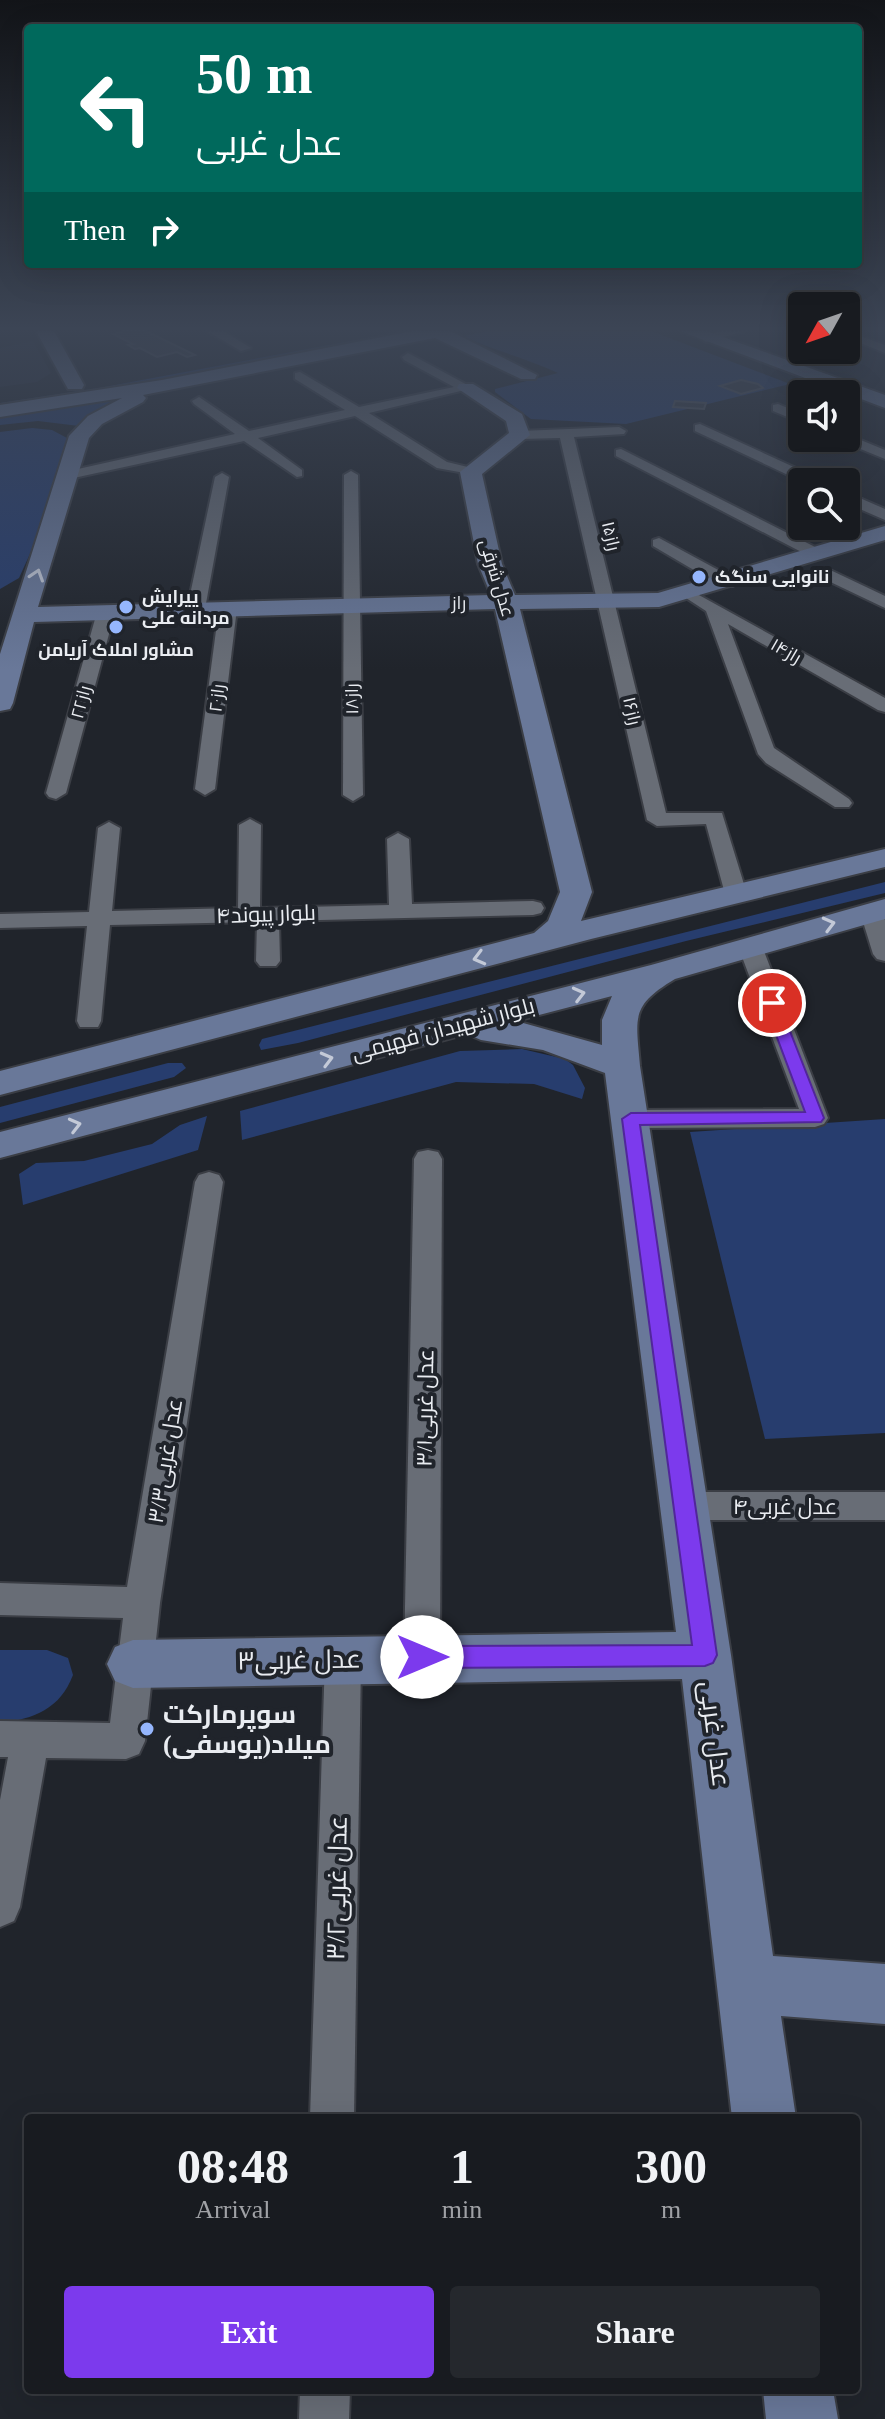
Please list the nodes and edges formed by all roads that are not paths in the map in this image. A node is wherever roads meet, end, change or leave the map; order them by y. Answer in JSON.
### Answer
{"nodes":[{"id":1,"x":65,"y":444,"type":"edge"},
{"id":2,"x":205,"y":444,"type":"edge"},
{"id":3,"x":257,"y":444,"type":"edge"},
{"id":4,"x":409,"y":444,"type":"edge"},
{"id":5,"x":508,"y":444,"type":"edge"},
{"id":6,"x":568,"y":444,"type":"edge"},
{"id":7,"x":734,"y":444,"type":"edge"},
{"id":8,"x":860,"y":444,"type":"edge"},
{"id":9,"x":621,"y":453,"type":"dead end"},
{"id":10,"x":885,"y":455,"type":"edge"},
{"id":11,"x":138,"y":459,"type":"junction"},
{"id":12,"x":788,"y":469,"type":"edge"},
{"id":13,"x":471,"y":472,"type":"junction"},
{"id":14,"x":297,"y":473,"type":"dead end"},
{"id":15,"x":69,"y":475,"type":"junction"},
{"id":16,"x":351,"y":475,"type":"dead end"},
{"id":17,"x":162,"y":476,"type":"dead end"},
{"id":18,"x":222,"y":477,"type":"dead end"},
{"id":19,"x":860,"y":503,"type":"edge"},
{"id":20,"x":885,"y":515,"type":"edge"},
{"id":21,"x":885,"y":533,"type":"edge"},
{"id":22,"x":659,"y":543,"type":"dead end"},
{"id":23,"x":822,"y":563,"type":"junction"},
{"id":24,"x":727,"y":582,"type":"junction"},
{"id":25,"x":688,"y":594,"type":"junction"},
{"id":26,"x":606,"y":602,"type":"junction"},
{"id":27,"x":506,"y":603,"type":"junction"},
{"id":28,"x":885,"y":603,"type":"edge"},
{"id":29,"x":351,"y":604,"type":"junction"},
{"id":30,"x":228,"y":608,"type":"junction"},
{"id":31,"x":196,"y":609,"type":"junction"},
{"id":32,"x":714,"y":610,"type":"junction"},
{"id":33,"x":106,"y":612,"type":"junction"},
{"id":34,"x":23,"y":615,"type":"junction"},
{"id":35,"x":885,"y":682,"type":"edge"},
{"id":36,"x":859,"y":692,"type":"junction"},
{"id":37,"x":0,"y":703,"type":"edge"},
{"id":38,"x":885,"y":706,"type":"edge"},
{"id":39,"x":205,"y":789,"type":"dead end"},
{"id":40,"x":56,"y":793,"type":"dead end"},
{"id":41,"x":353,"y":795,"type":"dead end"},
{"id":42,"x":842,"y":803,"type":"dead end"},
{"id":43,"x":250,"y":825,"type":"dead end"},
{"id":44,"x":109,"y":828,"type":"dead end"},
{"id":45,"x":398,"y":839,"type":"dead end"},
{"id":46,"x":885,"y":858,"type":"edge"},
{"id":47,"x":573,"y":878,"type":"junction"},
{"id":48,"x":736,"y":894,"type":"junction"},
{"id":49,"x":681,"y":907,"type":"junction"},
{"id":50,"x":533,"y":908,"type":"dead end"},
{"id":51,"x":878,"y":910,"type":"edge"},
{"id":52,"x":401,"y":911,"type":"junction"},
{"id":53,"x":259,"y":914,"type":"junction"},
{"id":54,"x":97,"y":920,"type":"junction"},
{"id":55,"x":0,"y":921,"type":"edge"},
{"id":56,"x":546,"y":940,"type":"junction"},
{"id":57,"x":750,"y":946,"type":"junction"},
{"id":58,"x":885,"y":954,"type":"edge"},
{"id":59,"x":268,"y":961,"type":"dead end"},
{"id":60,"x":663,"y":972,"type":"junction"},
{"id":61,"x":246,"y":1019,"type":"junction"},
{"id":62,"x":89,"y":1021,"type":"dead end"},
{"id":63,"x":447,"y":1027,"type":"junction"},
{"id":64,"x":181,"y":1036,"type":"junction"},
{"id":65,"x":622,"y":1066,"type":"junction"},
{"id":66,"x":283,"y":1070,"type":"junction"},
{"id":67,"x":0,"y":1083,"type":"edge"},
{"id":68,"x":206,"y":1092,"type":"junction"},
{"id":69,"x":631,"y":1119,"type":"junction"},
{"id":70,"x":0,"y":1145,"type":"edge"},
{"id":71,"x":428,"y":1159,"type":"dead end"},
{"id":72,"x":209,"y":1182,"type":"dead end"},
{"id":73,"x":684,"y":1506,"type":"junction"},
{"id":74,"x":885,"y":1506,"type":"edge"},
{"id":75,"x":0,"y":1599,"type":"edge"},
{"id":76,"x":142,"y":1603,"type":"junction"},
{"id":77,"x":705,"y":1655,"type":"junction"},
{"id":78,"x":422,"y":1657,"type":"junction"},
{"id":79,"x":343,"y":1659,"type":"junction"},
{"id":80,"x":133,"y":1664,"type":"junction"},
{"id":81,"x":15,"y":1740,"type":"edge"},
{"id":82,"x":0,"y":1907,"type":"edge"},
{"id":83,"x":747,"y":1984,"type":"junction"},
{"id":84,"x":885,"y":1994,"type":"edge"},
{"id":85,"x":332,"y":2114,"type":"edge"},
{"id":86,"x":763,"y":2114,"type":"edge"},
{"id":87,"x":325,"y":2394,"type":"edge"},
{"id":88,"x":799,"y":2394,"type":"edge"},
{"id":89,"x":324,"y":2419,"type":"edge"},
{"id":90,"x":802,"y":2419,"type":"edge"}],
"edges":[{"from":1,"to":15,"type":"street"},
{"from":2,"to":11,"type":"street"},
{"from":3,"to":14,"type":"street"},
{"from":4,"to":13,"type":"street"},
{"from":5,"to":13,"type":"street"},
{"from":6,"to":26,"type":"street","name":"راز۱۵"},
{"from":7,"to":12,"type":"street"},
{"from":8,"to":10,"type":"street"},
{"from":9,"to":23,"type":"street"},
{"from":11,"to":15,"type":"street"},
{"from":11,"to":17,"type":"street"},
{"from":13,"to":27,"type":"street","name":"عدل شرقی"},
{"from":34,"to":15,"type":"street","one_way":true},
{"from":16,"to":29,"type":"street","name":"راز۱۸"},
{"from":18,"to":31,"type":"street"},
{"from":19,"to":20,"type":"street"},
{"from":21,"to":23,"type":"street","name":"راز"},
{"from":22,"to":24,"type":"street"},
{"from":23,"to":24,"type":"street","name":"راز"},
{"from":23,"to":28,"type":"street"},
{"from":24,"to":25,"type":"street","name":"راز"},
{"from":25,"to":26,"type":"street","name":"راز"},
{"from":25,"to":32,"type":"street","name":"راز۱۴"},
{"from":26,"to":27,"type":"street","name":"راز"},
{"from":26,"to":48,"type":"street","name":"راز۱۶"},
{"from":27,"to":29,"type":"street","name":"راز"},
{"from":27,"to":47,"type":"street","name":"عدل شرقی"},
{"from":29,"to":30,"type":"street","name":"راز"},
{"from":29,"to":41,"type":"street","name":"راز۱۸"},
{"from":30,"to":31,"type":"street","name":"راز"},
{"from":30,"to":39,"type":"street","name":"راز۲۰"},
{"from":31,"to":33,"type":"street","name":"راز"},
{"from":32,"to":36,"type":"street","name":"راز۱۴"},
{"from":32,"to":42,"type":"street"},
{"from":33,"to":34,"type":"street","name":"راز"},
{"from":33,"to":40,"type":"street","name":"راز۲۲"},
{"from":34,"to":37,"type":"street"},
{"from":35,"to":36,"type":"street"},
{"from":36,"to":38,"type":"street","name":"راز۱۴"},
{"from":43,"to":53,"type":"street"},
{"from":44,"to":54,"type":"street"},
{"from":45,"to":52,"type":"street"},
{"from":46,"to":48,"type":"street"},
{"from":47,"to":49,"type":"street"},
{"from":47,"to":56,"type":"street"},
{"from":48,"to":49,"type":"street"},
{"from":49,"to":56,"type":"street"},
{"from":50,"to":52,"type":"street","name":"بلوار پیوند۴"},
{"from":57,"to":51,"type":"street","name":"بلوار شهیدان فهیمی","one_way":true},
{"from":51,"to":58,"type":"street"},
{"from":52,"to":53,"type":"street","name":"بلوار پیوند۴"},
{"from":53,"to":54,"type":"street","name":"بلوار پیوند۴"},
{"from":53,"to":59,"type":"street"},
{"from":54,"to":55,"type":"street","name":"بلوار پیوند۴"},
{"from":54,"to":62,"type":"street"},
{"from":56,"to":61,"type":"street","one_way":true},
{"from":57,"to":60,"type":"street","name":"بلوار شهیدان فهیمی"},
{"from":57,"to":69,"type":"street"},
{"from":63,"to":60,"type":"street","name":"بلوار شهیدان فهیمی","one_way":true},
{"from":60,"to":65,"type":"street","name":"عدل غربی"},
{"from":61,"to":64,"type":"street"},
{"from":61,"to":66,"type":"street"},
{"from":63,"to":65,"type":"street"},
{"from":66,"to":63,"type":"street","name":"بلوار شهیدان فهیمی","one_way":true},
{"from":64,"to":67,"type":"street"},
{"from":64,"to":68,"type":"street"},
{"from":65,"to":69,"type":"street","name":"عدل غربی"},
{"from":66,"to":68,"type":"street","name":"بلوار شهیدان فهیمی"},
{"from":70,"to":68,"type":"street","name":"بلوار شهیدان فهیمی","one_way":true},
{"from":69,"to":73,"type":"street","name":"عدل غربی"},
{"from":71,"to":78,"type":"street","name":"عدل غربی۳/۱"},
{"from":72,"to":76,"type":"street","name":"عدل غربی۳/۳"},
{"from":73,"to":74,"type":"street","name":"عدل غربی۴"},
{"from":73,"to":77,"type":"street","name":"عدل غربی"},
{"from":75,"to":76,"type":"street"},
{"from":76,"to":80,"type":"street","name":"عدل غربی۳/۳"},
{"from":77,"to":78,"type":"street","name":"عدل غربی۳"},
{"from":77,"to":83,"type":"street","name":"عدل غربی"},
{"from":78,"to":79,"type":"street","name":"عدل غربی۳"},
{"from":79,"to":80,"type":"street","name":"عدل غربی۳"},
{"from":79,"to":85,"type":"street","name":"عدل غربی۳/۲"},
{"from":80,"to":81,"type":"street","name":"عدل غربی۳/۳"},
{"from":81,"to":82,"type":"street"},
{"from":83,"to":84,"type":"street"},
{"from":83,"to":86,"type":"street","name":"عدل غربی"},
{"from":87,"to":89,"type":"street"},
{"from":88,"to":90,"type":"street"}]}
